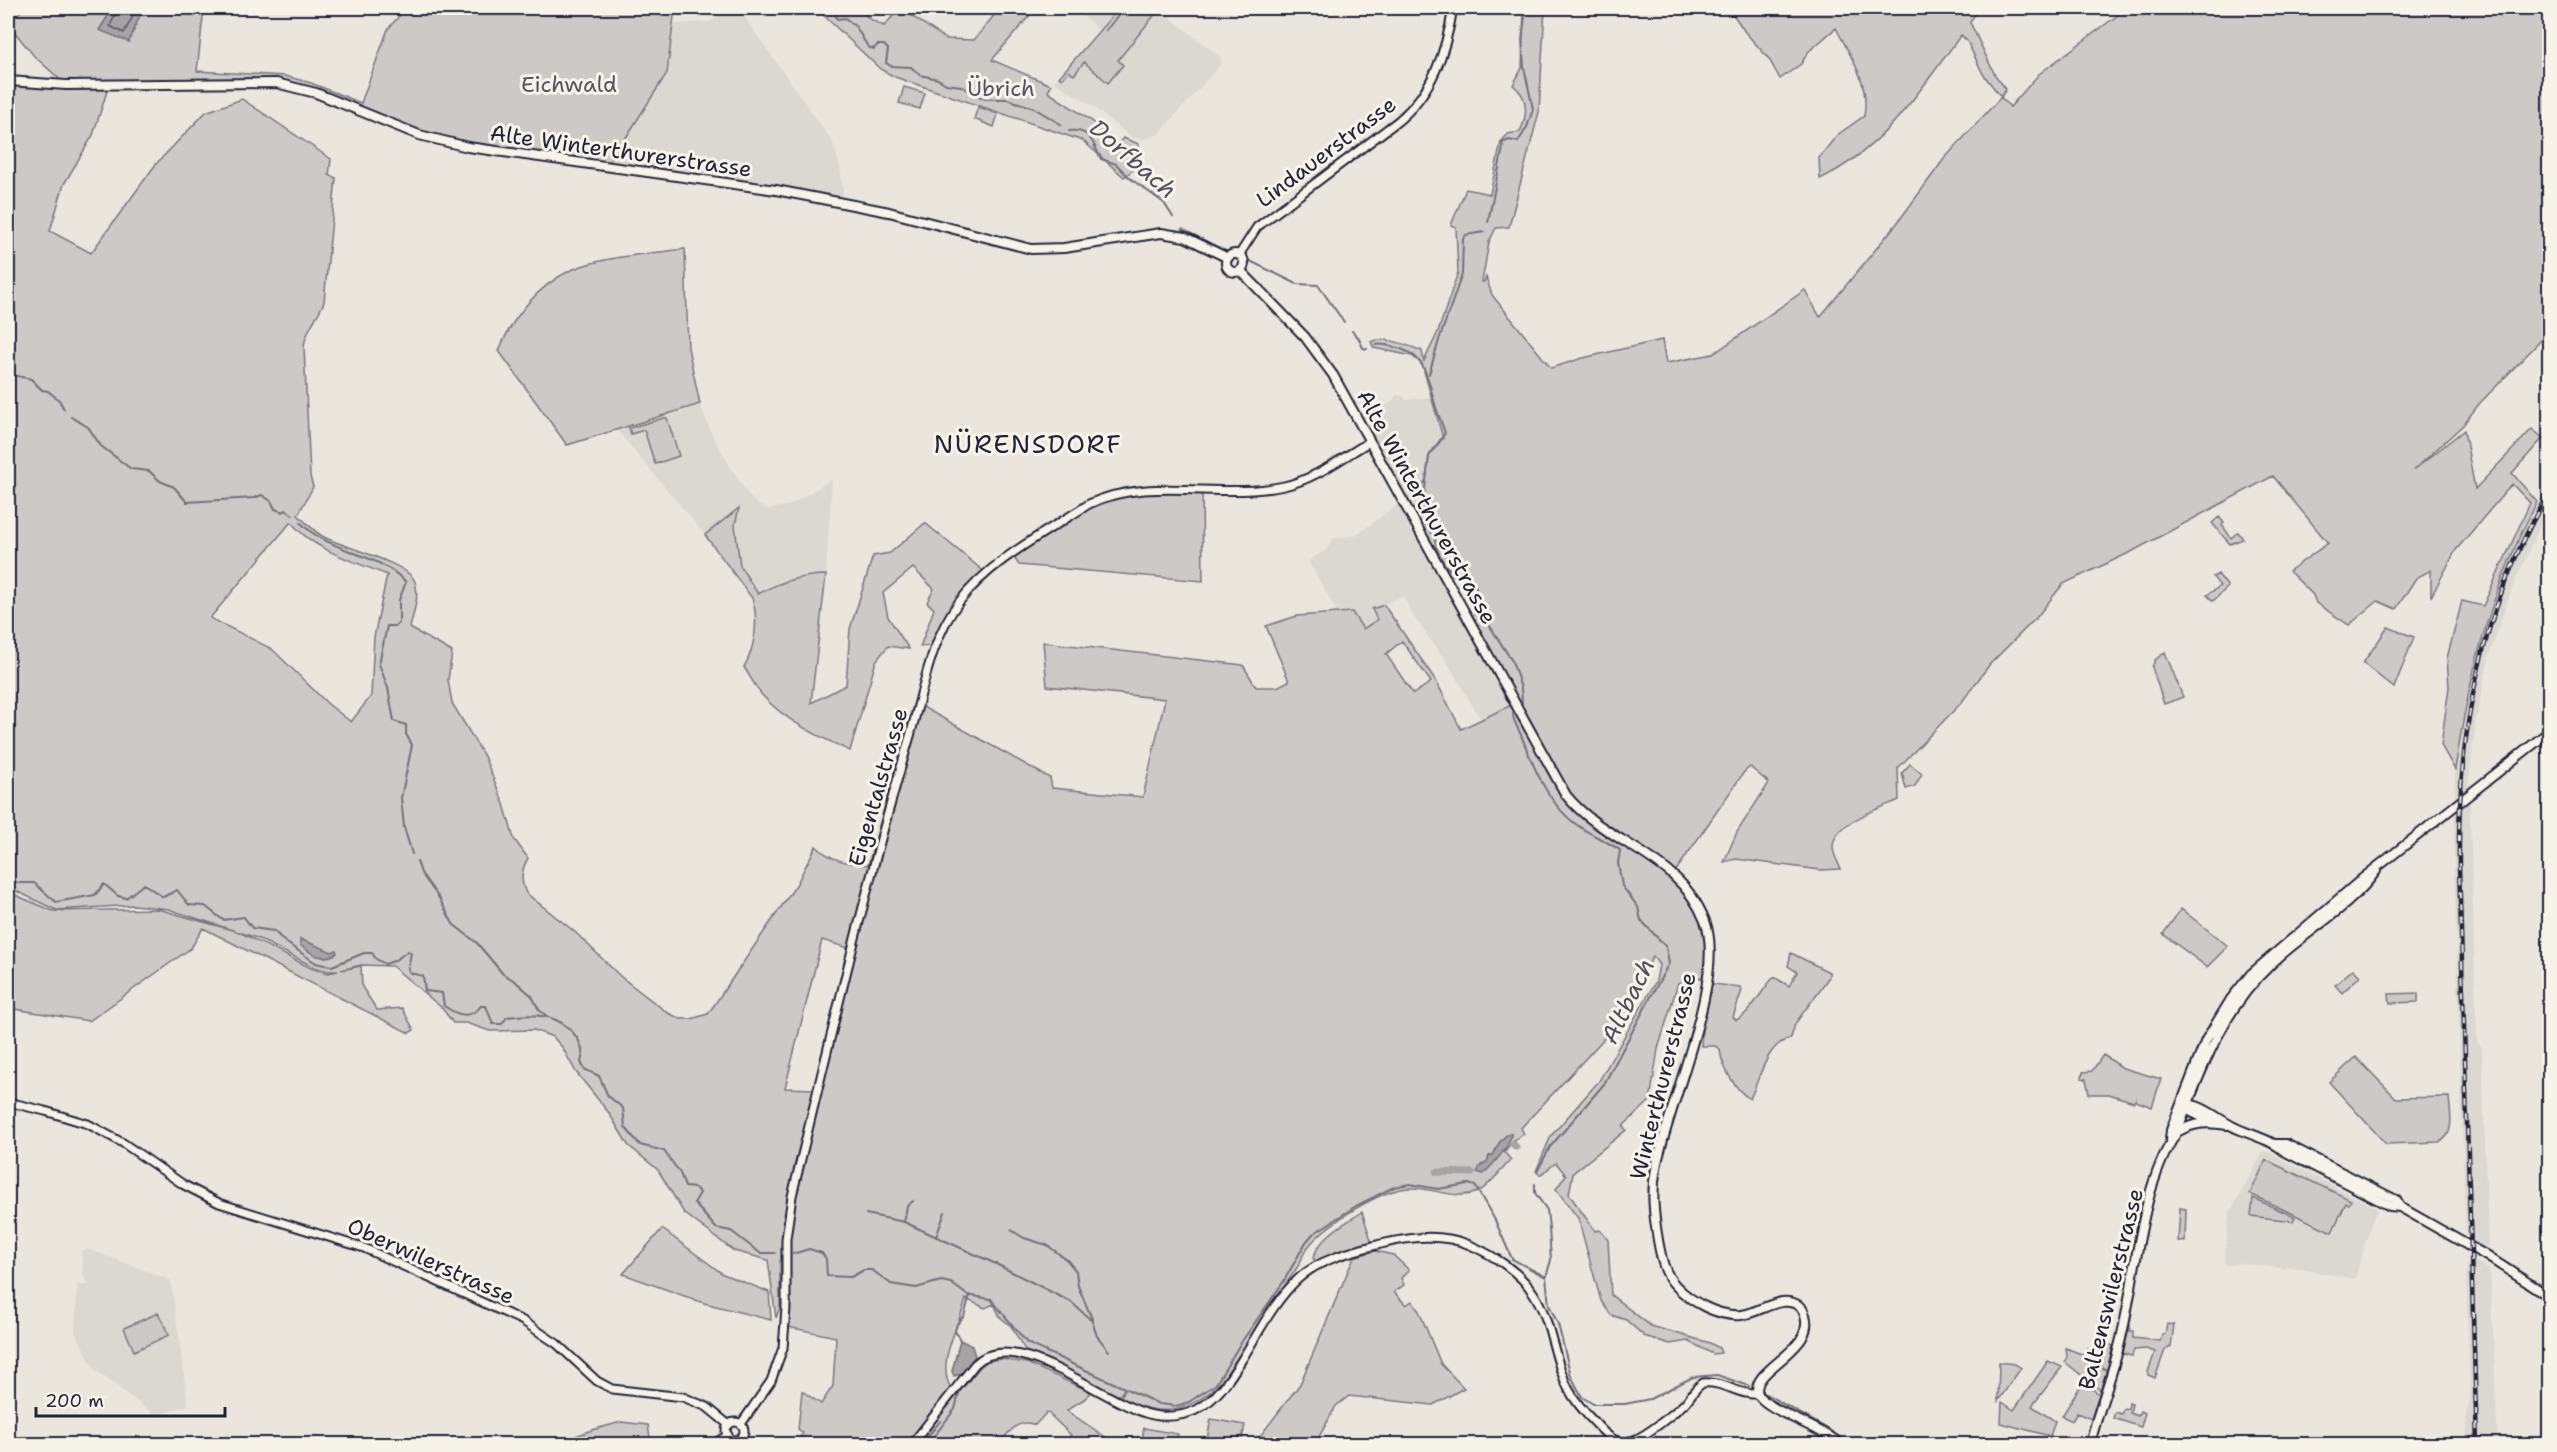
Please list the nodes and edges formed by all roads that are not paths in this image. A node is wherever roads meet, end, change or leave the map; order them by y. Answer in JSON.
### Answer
{"nodes":[{"id":1,"x":1453,"y":8,"type":"edge"},
{"id":2,"x":8,"y":81,"type":"edge"},
{"id":3,"x":1239,"y":255,"type":"junction"},
{"id":4,"x":1228,"y":258,"type":"junction"},
{"id":5,"x":1241,"y":271,"type":"junction"},
{"id":6,"x":1369,"y":442,"type":"junction"},
{"id":7,"x":2550,"y":731,"type":"edge"},
{"id":8,"x":1556,"y":778,"type":"joint"},
{"id":9,"x":8,"y":1102,"type":"edge"},
{"id":10,"x":2184,"y":1106,"type":"junction"},
{"id":11,"x":2211,"y":1122,"type":"junction"},
{"id":12,"x":2232,"y":1126,"type":"junction"},
{"id":13,"x":2177,"y":1132,"type":"junction"},
{"id":14,"x":2169,"y":1144,"type":"junction"},
{"id":15,"x":2550,"y":1297,"type":"edge"},
{"id":16,"x":1758,"y":1394,"type":"junction"},
{"id":17,"x":741,"y":1424,"type":"junction"},
{"id":18,"x":729,"y":1425,"type":"junction"},
{"id":19,"x":728,"y":1436,"type":"junction"},
{"id":20,"x":741,"y":1437,"type":"junction"},
{"id":21,"x":714,"y":1444,"type":"edge"},
{"id":22,"x":748,"y":1444,"type":"edge"},
{"id":23,"x":912,"y":1444,"type":"edge"},
{"id":24,"x":1840,"y":1444,"type":"edge"},
{"id":25,"x":2081,"y":1444,"type":"edge"},
{"id":26,"x":2090,"y":1444,"type":"edge"}],
"edges":[{"from":1,"to":3,"type":"street","name":"Lindauerstrasse"},
{"from":2,"to":4,"type":"main road","name":"Alte Winterthurerstrasse"},
{"from":3,"to":4,"type":"main road"},
{"from":3,"to":5,"type":"main road"},
{"from":4,"to":5,"type":"main road"},
{"from":5,"to":6,"type":"main road","name":"Alte Winterthurerstrasse"},
{"from":6,"to":8,"type":"main road","name":"Alte Winterthurerstrasse"},
{"from":6,"to":17,"type":"street","name":"Eigentalstrasse"},
{"from":7,"to":10,"type":"main road","name":"Baltenswilerstrasse"},
{"from":8,"to":16,"type":"main road","name":"Winterthurerstrasse"},
{"from":9,"to":18,"type":"street","name":"Oberwilerstrasse"},
{"from":10,"to":11,"type":"main road"},
{"from":10,"to":12,"type":"main road"},
{"from":10,"to":13,"type":"main road","name":"Baltenswilerstrasse"},
{"from":10,"to":14,"type":"main road","name":"Baltenswilerstrasse"},
{"from":11,"to":12,"type":"main road"},
{"from":11,"to":13,"type":"main road"},
{"from":12,"to":15,"type":"main road"},
{"from":13,"to":14,"type":"main road","name":"Baltenswilerstrasse"},
{"from":14,"to":26,"type":"main road","name":"Baltenswilerstrasse"},
{"from":16,"to":23,"type":"street"},
{"from":16,"to":24,"type":"main road"},
{"from":17,"to":18,"type":"street"},
{"from":17,"to":20,"type":"street"},
{"from":18,"to":19,"type":"street"},
{"from":19,"to":20,"type":"street"},
{"from":19,"to":21,"type":"street"},
{"from":20,"to":22,"type":"street"},
{"from":25,"to":26,"type":"main road"}]}
